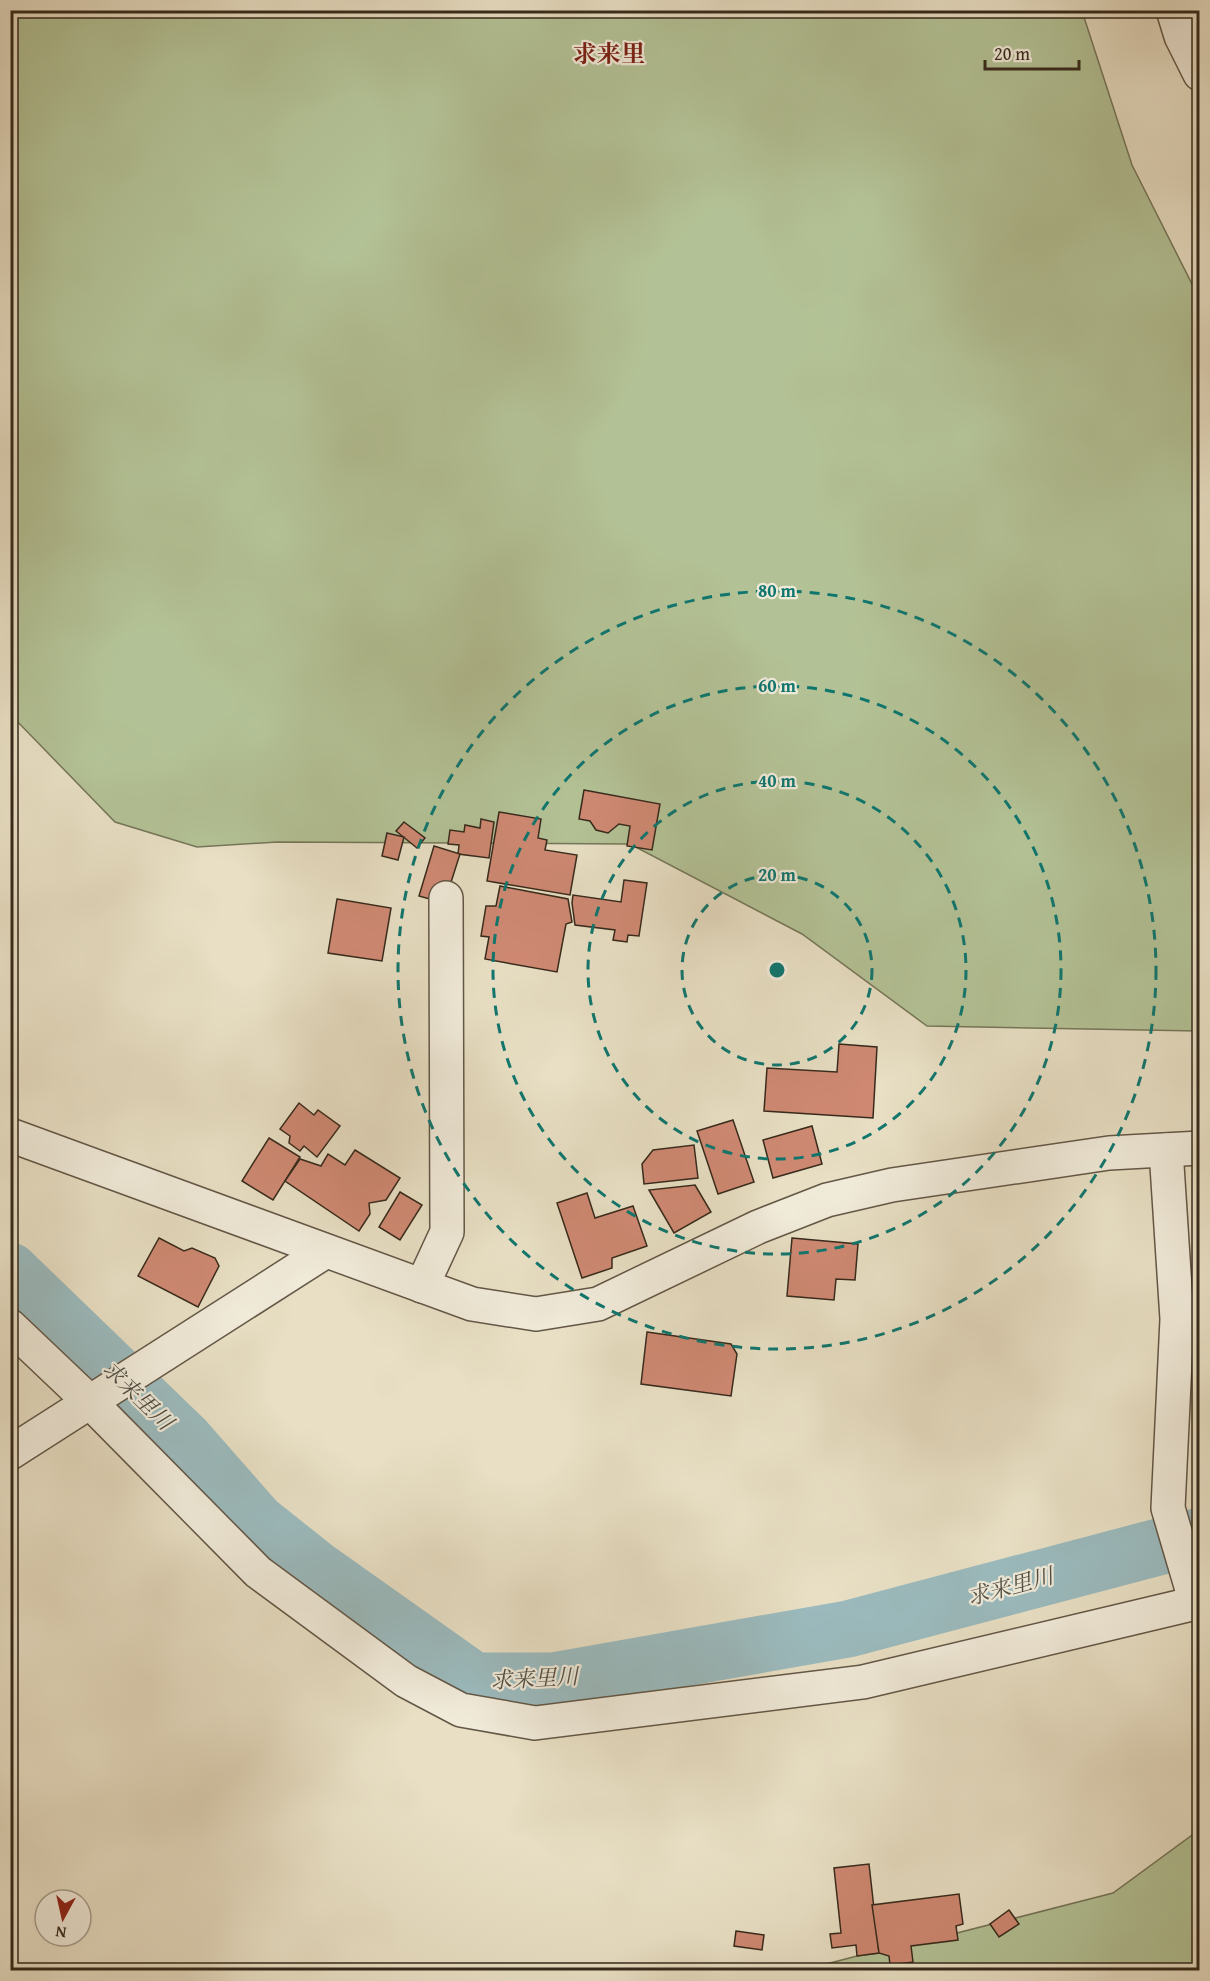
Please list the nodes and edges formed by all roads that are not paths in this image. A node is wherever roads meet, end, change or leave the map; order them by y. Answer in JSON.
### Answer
{"nodes":[{"id":1,"x":1173,"y":10,"type":"edge"},
{"id":2,"x":1200,"y":74,"type":"edge"},
{"id":3,"x":446,"y":898,"type":"dead end"},
{"id":4,"x":10,"y":1136,"type":"edge"},
{"id":5,"x":1200,"y":1148,"type":"edge"},
{"id":6,"x":1166,"y":1150,"type":"junction"},
{"id":7,"x":326,"y":1251,"type":"junction"},
{"id":8,"x":422,"y":1286,"type":"junction"},
{"id":9,"x":10,"y":1326,"type":"edge"},
{"id":10,"x":90,"y":1402,"type":"junction"},
{"id":11,"x":10,"y":1453,"type":"edge"},
{"id":12,"x":1198,"y":1603,"type":"edge"}],
"edges":[{"from":1,"to":2,"type":"street"},
{"from":3,"to":8,"type":"street"},
{"from":4,"to":7,"type":"street"},
{"from":5,"to":6,"type":"street"},
{"from":6,"to":8,"type":"street"},
{"from":6,"to":12,"type":"street"},
{"from":7,"to":8,"type":"street"},
{"from":7,"to":10,"type":"street"},
{"from":9,"to":10,"type":"street"},
{"from":10,"to":11,"type":"street"},
{"from":10,"to":12,"type":"street"}]}
